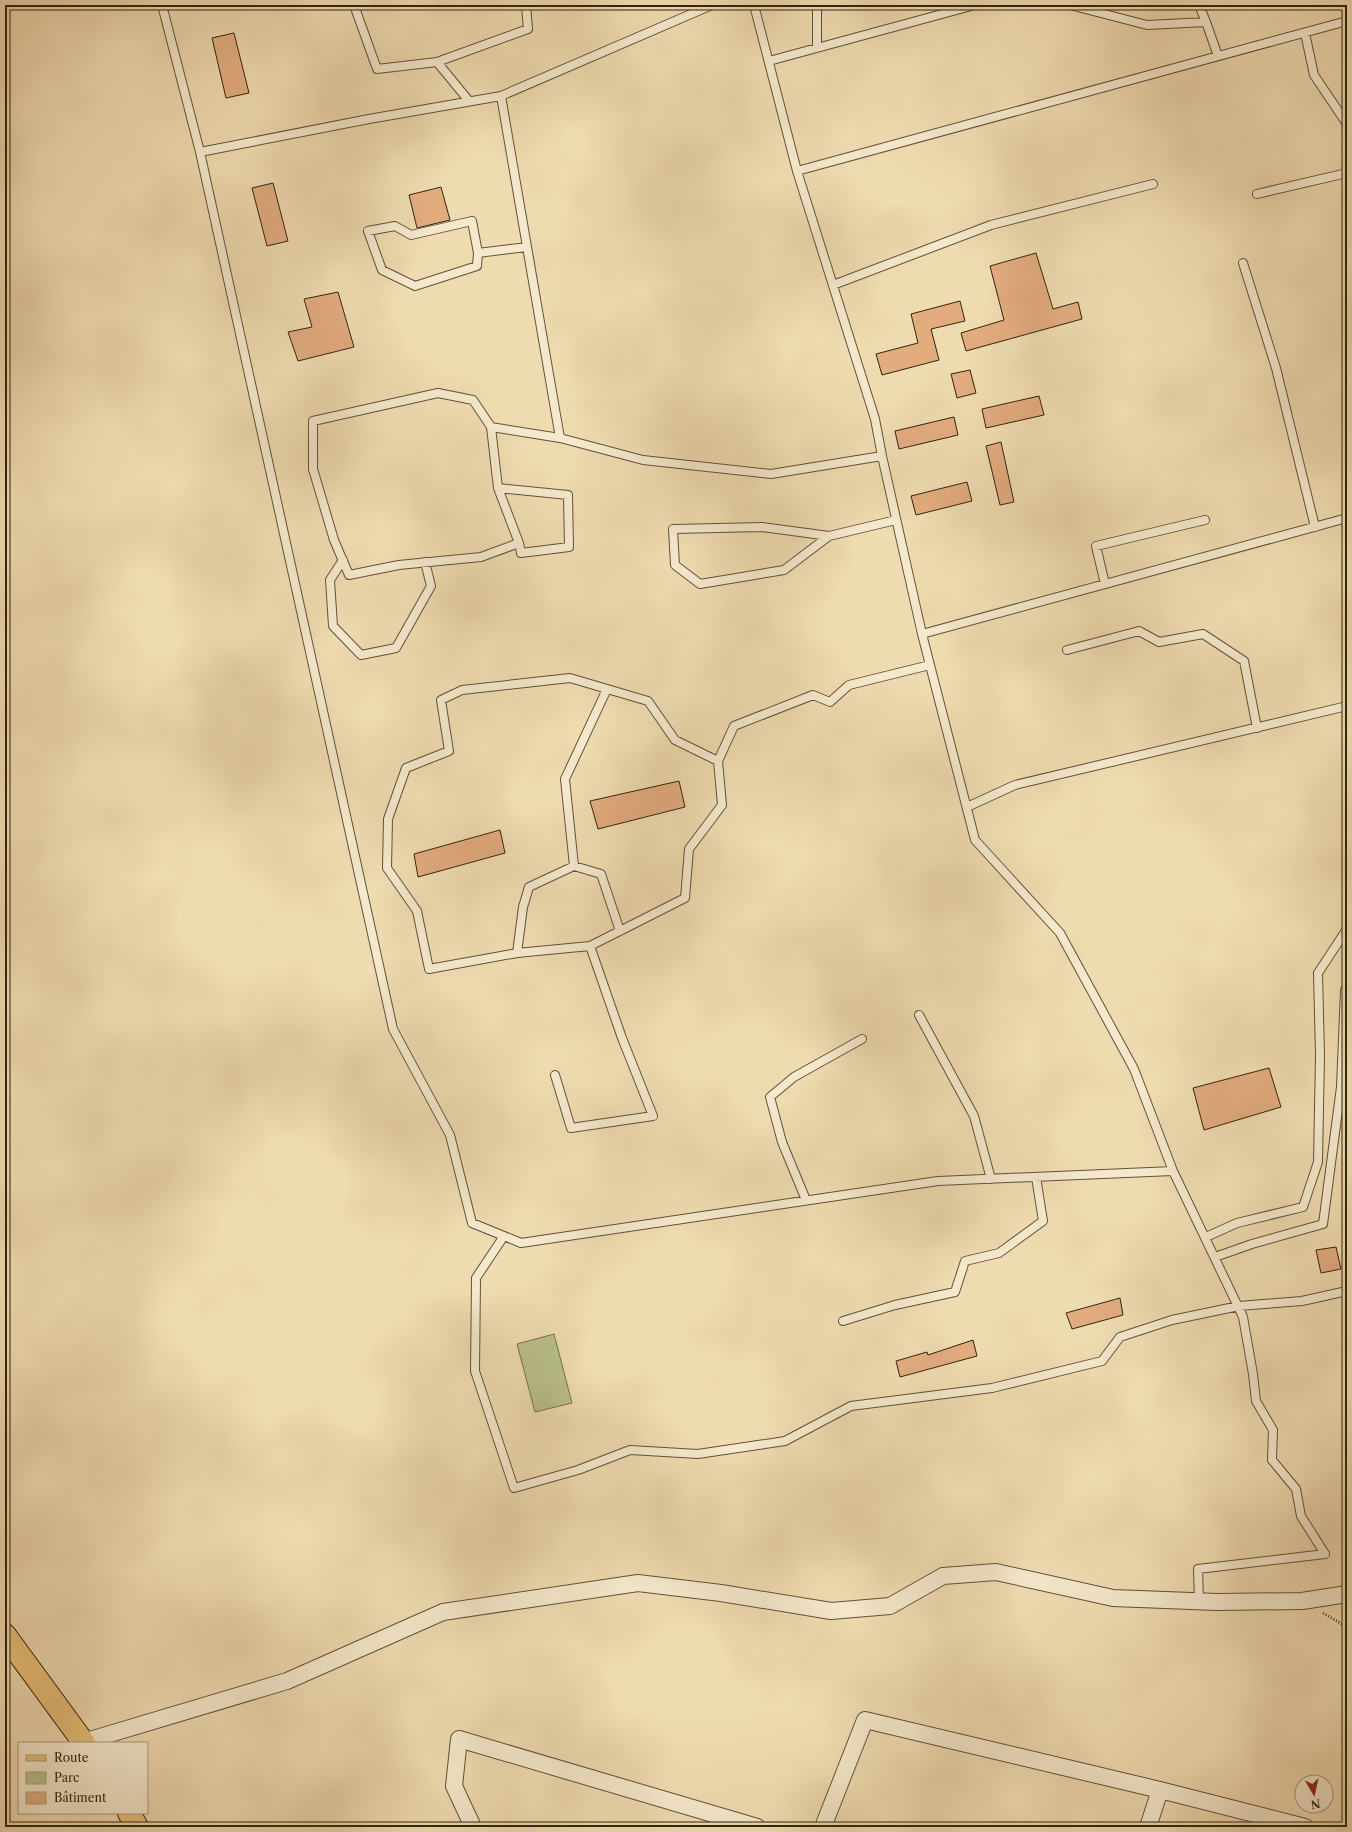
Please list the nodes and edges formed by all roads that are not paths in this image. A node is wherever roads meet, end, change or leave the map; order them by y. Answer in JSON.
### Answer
{"nodes":[{"id":1,"x":162,"y":5,"type":"edge"},
{"id":2,"x":354,"y":5,"type":"edge"},
{"id":3,"x":526,"y":5,"type":"edge"},
{"id":4,"x":712,"y":5,"type":"edge"},
{"id":5,"x":754,"y":5,"type":"edge"},
{"id":6,"x":817,"y":5,"type":"edge"},
{"id":7,"x":975,"y":5,"type":"edge"},
{"id":8,"x":1070,"y":5,"type":"edge"},
{"id":9,"x":1199,"y":5,"type":"edge"},
{"id":10,"x":1347,"y":21,"type":"edge"},
{"id":11,"x":1206,"y":22,"type":"junction"},
{"id":12,"x":1305,"y":32,"type":"junction"},
{"id":13,"x":817,"y":48,"type":"junction"},
{"id":14,"x":1218,"y":56,"type":"junction"},
{"id":15,"x":769,"y":61,"type":"junction"},
{"id":16,"x":437,"y":62,"type":"junction"},
{"id":17,"x":501,"y":96,"type":"junction"},
{"id":18,"x":469,"y":101,"type":"junction"},
{"id":19,"x":1347,"y":124,"type":"edge"},
{"id":20,"x":200,"y":152,"type":"junction"},
{"id":21,"x":797,"y":171,"type":"junction"},
{"id":22,"x":1347,"y":173,"type":"edge"},
{"id":23,"x":1153,"y":184,"type":"dead end"},
{"id":24,"x":1257,"y":194,"type":"dead end"},
{"id":25,"x":527,"y":247,"type":"junction"},
{"id":26,"x":478,"y":252,"type":"junction"},
{"id":27,"x":1243,"y":263,"type":"dead end"},
{"id":28,"x":833,"y":285,"type":"junction"},
{"id":29,"x":491,"y":427,"type":"junction"},
{"id":30,"x":560,"y":438,"type":"junction"},
{"id":31,"x":882,"y":456,"type":"junction"},
{"id":32,"x":498,"y":488,"type":"junction"},
{"id":33,"x":1347,"y":518,"type":"edge"},
{"id":34,"x":896,"y":520,"type":"junction"},
{"id":35,"x":1205,"y":520,"type":"dead end"},
{"id":36,"x":1315,"y":527,"type":"junction"},
{"id":37,"x":829,"y":536,"type":"junction"},
{"id":38,"x":519,"y":543,"type":"junction"},
{"id":39,"x":343,"y":560,"type":"junction"},
{"id":40,"x":425,"y":562,"type":"junction"},
{"id":41,"x":1105,"y":584,"type":"junction"},
{"id":42,"x":922,"y":634,"type":"junction"},
{"id":43,"x":1067,"y":650,"type":"dead end"},
{"id":44,"x":930,"y":666,"type":"junction"},
{"id":45,"x":607,"y":689,"type":"junction"},
{"id":46,"x":1347,"y":706,"type":"edge"},
{"id":47,"x":1257,"y":728,"type":"junction"},
{"id":48,"x":718,"y":761,"type":"junction"},
{"id":49,"x":967,"y":806,"type":"junction"},
{"id":50,"x":574,"y":866,"type":"junction"},
{"id":51,"x":1347,"y":929,"type":"edge"},
{"id":52,"x":620,"y":931,"type":"junction"},
{"id":53,"x":590,"y":946,"type":"junction"},
{"id":54,"x":517,"y":953,"type":"junction"},
{"id":55,"x":1347,"y":986,"type":"edge"},
{"id":56,"x":919,"y":1015,"type":"dead end"},
{"id":57,"x":862,"y":1039,"type":"dead end"},
{"id":58,"x":555,"y":1075,"type":"dead end"},
{"id":59,"x":1173,"y":1171,"type":"junction"},
{"id":60,"x":1036,"y":1177,"type":"junction"},
{"id":61,"x":991,"y":1179,"type":"junction"},
{"id":62,"x":806,"y":1200,"type":"junction"},
{"id":63,"x":504,"y":1236,"type":"junction"},
{"id":64,"x":1206,"y":1237,"type":"junction"},
{"id":65,"x":1215,"y":1257,"type":"junction"},
{"id":66,"x":1347,"y":1291,"type":"edge"},
{"id":67,"x":1239,"y":1306,"type":"junction"},
{"id":68,"x":842,"y":1321,"type":"dead end"},
{"id":69,"x":1347,"y":1594,"type":"edge"},
{"id":70,"x":1199,"y":1602,"type":"junction"},
{"id":71,"x":5,"y":1635,"type":"edge"},
{"id":72,"x":84,"y":1742,"type":"edge"},
{"id":73,"x":1160,"y":1790,"type":"junction"},
{"id":74,"x":129,"y":1814,"type":"edge"},
{"id":75,"x":137,"y":1827,"type":"edge"},
{"id":76,"x":473,"y":1827,"type":"edge"},
{"id":77,"x":758,"y":1827,"type":"edge"},
{"id":78,"x":823,"y":1827,"type":"edge"},
{"id":79,"x":1148,"y":1827,"type":"edge"},
{"id":80,"x":1305,"y":1827,"type":"edge"}],
"edges":[{"from":1,"to":20,"type":"lane"},
{"from":2,"to":16,"type":"lane"},
{"from":3,"to":16,"type":"lane"},
{"from":4,"to":17,"type":"lane"},
{"from":5,"to":15,"type":"lane"},
{"from":6,"to":13,"type":"lane"},
{"from":7,"to":13,"type":"lane"},
{"from":8,"to":11,"type":"lane"},
{"from":9,"to":11,"type":"lane"},
{"from":10,"to":12,"type":"lane"},
{"from":11,"to":14,"type":"lane"},
{"from":12,"to":14,"type":"lane"},
{"from":12,"to":19,"type":"lane"},
{"from":13,"to":15,"type":"lane"},
{"from":14,"to":21,"type":"lane"},
{"from":15,"to":21,"type":"lane"},
{"from":16,"to":18,"type":"lane"},
{"from":17,"to":18,"type":"lane"},
{"from":17,"to":25,"type":"lane"},
{"from":18,"to":20,"type":"lane"},
{"from":20,"to":63,"type":"lane"},
{"from":21,"to":28,"type":"lane"},
{"from":22,"to":24,"type":"lane"},
{"from":23,"to":28,"type":"lane"},
{"from":25,"to":26,"type":"lane"},
{"from":25,"to":30,"type":"lane"},
{"from":26,"to":26,"type":"lane"},
{"from":27,"to":36,"type":"lane"},
{"from":28,"to":31,"type":"lane"},
{"from":29,"to":30,"type":"lane"},
{"from":29,"to":32,"type":"lane"},
{"from":29,"to":39,"type":"lane"},
{"from":30,"to":31,"type":"lane"},
{"from":31,"to":34,"type":"lane"},
{"from":32,"to":38,"type":"lane"},
{"from":32,"to":38,"type":"lane"},
{"from":33,"to":36,"type":"lane"},
{"from":34,"to":37,"type":"lane"},
{"from":34,"to":42,"type":"lane"},
{"from":35,"to":41,"type":"lane"},
{"from":36,"to":41,"type":"lane"},
{"from":37,"to":37,"type":"lane"},
{"from":38,"to":40,"type":"lane"},
{"from":39,"to":40,"type":"lane"},
{"from":39,"to":40,"type":"lane"},
{"from":41,"to":42,"type":"lane"},
{"from":42,"to":44,"type":"lane"},
{"from":43,"to":47,"type":"lane"},
{"from":44,"to":48,"type":"lane"},
{"from":44,"to":49,"type":"lane"},
{"from":45,"to":48,"type":"lane"},
{"from":45,"to":50,"type":"lane"},
{"from":45,"to":54,"type":"lane"},
{"from":46,"to":47,"type":"lane"},
{"from":47,"to":49,"type":"lane"},
{"from":48,"to":52,"type":"lane"},
{"from":49,"to":59,"type":"lane"},
{"from":50,"to":52,"type":"lane"},
{"from":50,"to":54,"type":"lane"},
{"from":51,"to":64,"type":"lane"},
{"from":52,"to":53,"type":"lane"},
{"from":53,"to":54,"type":"lane"},
{"from":53,"to":58,"type":"lane"},
{"from":55,"to":65,"type":"lane"},
{"from":56,"to":61,"type":"lane"},
{"from":57,"to":62,"type":"lane"},
{"from":59,"to":60,"type":"lane"},
{"from":59,"to":64,"type":"lane"},
{"from":60,"to":61,"type":"lane"},
{"from":60,"to":68,"type":"lane"},
{"from":61,"to":62,"type":"lane"},
{"from":62,"to":63,"type":"lane"},
{"from":63,"to":67,"type":"lane"},
{"from":64,"to":65,"type":"lane"},
{"from":65,"to":67,"type":"lane"},
{"from":66,"to":67,"type":"lane"},
{"from":67,"to":70,"type":"lane"},
{"from":69,"to":70,"type":"street"},
{"from":70,"to":72,"type":"street"},
{"from":71,"to":72,"type":"main road"},
{"from":73,"to":78,"type":"street"},
{"from":73,"to":79,"type":"street"},
{"from":73,"to":80,"type":"street"},
{"from":74,"to":75,"type":"main road"},
{"from":76,"to":77,"type":"street"}]}
